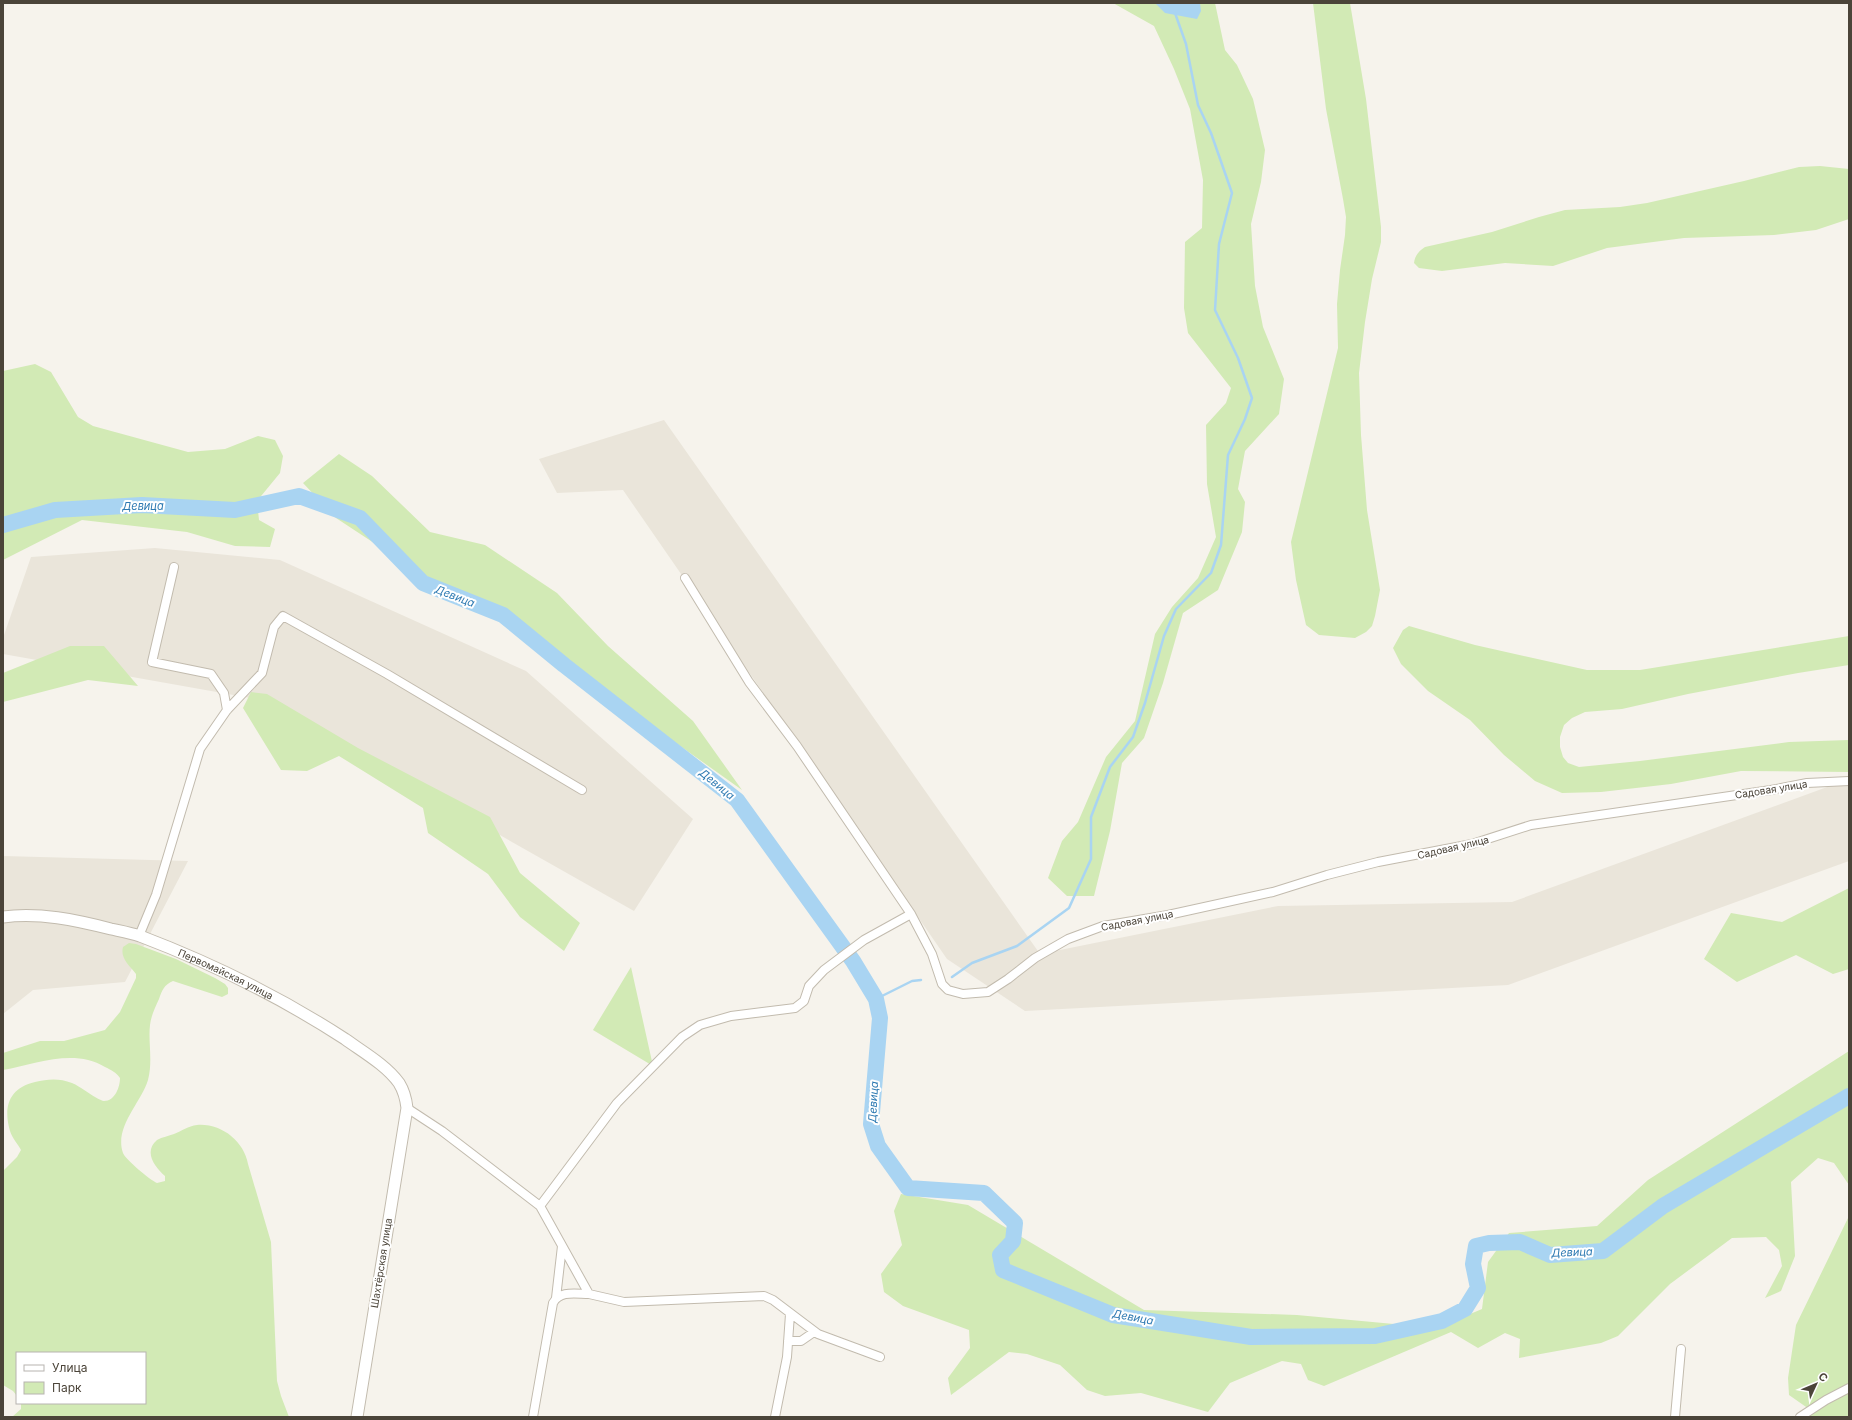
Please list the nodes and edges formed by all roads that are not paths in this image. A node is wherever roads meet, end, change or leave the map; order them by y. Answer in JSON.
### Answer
{"nodes":[{"id":1,"x":174,"y":567,"type":"dead end"},
{"id":2,"x":685,"y":578,"type":"dead end"},
{"id":3,"x":227,"y":710,"type":"junction"},
{"id":4,"x":1849,"y":781,"type":"edge"},
{"id":5,"x":582,"y":790,"type":"dead end"},
{"id":6,"x":911,"y":914,"type":"junction"},
{"id":7,"x":3,"y":917,"type":"edge"},
{"id":8,"x":139,"y":936,"type":"junction"},
{"id":9,"x":407,"y":1108,"type":"junction"},
{"id":10,"x":540,"y":1206,"type":"junction"},
{"id":11,"x":562,"y":1245,"type":"junction"},
{"id":12,"x":589,"y":1294,"type":"junction"},
{"id":13,"x":556,"y":1298,"type":"junction"},
{"id":14,"x":790,"y":1314,"type":"junction"},
{"id":15,"x":814,"y":1332,"type":"junction"},
{"id":16,"x":788,"y":1341,"type":"junction"},
{"id":17,"x":1681,"y":1349,"type":"dead end"},
{"id":18,"x":880,"y":1357,"type":"dead end"},
{"id":19,"x":1849,"y":1388,"type":"edge"},
{"id":20,"x":357,"y":1417,"type":"edge"},
{"id":21,"x":534,"y":1417,"type":"edge"},
{"id":22,"x":776,"y":1417,"type":"edge"},
{"id":23,"x":1675,"y":1417,"type":"edge"},
{"id":24,"x":1800,"y":1417,"type":"edge"}],
"edges":[{"from":1,"to":3,"type":"street"},
{"from":2,"to":6,"type":"street","name":"Садовая улица"},
{"from":3,"to":5,"type":"street"},
{"from":3,"to":8,"type":"street"},
{"from":4,"to":6,"type":"street","name":"Садовая улица"},
{"from":6,"to":10,"type":"street"},
{"from":7,"to":8,"type":"street","name":"Первомайская улица"},
{"from":8,"to":9,"type":"street","name":"Первомайская улица"},
{"from":9,"to":10,"type":"street"},
{"from":9,"to":20,"type":"street","name":"Шахтёрская улица"},
{"from":10,"to":11,"type":"street"},
{"from":11,"to":12,"type":"street"},
{"from":11,"to":13,"type":"street"},
{"from":12,"to":13,"type":"street"},
{"from":12,"to":14,"type":"street"},
{"from":13,"to":21,"type":"street"},
{"from":14,"to":15,"type":"street"},
{"from":14,"to":16,"type":"street"},
{"from":15,"to":16,"type":"street"},
{"from":15,"to":18,"type":"street"},
{"from":16,"to":22,"type":"street"},
{"from":17,"to":23,"type":"street"},
{"from":19,"to":24,"type":"street"}]}
